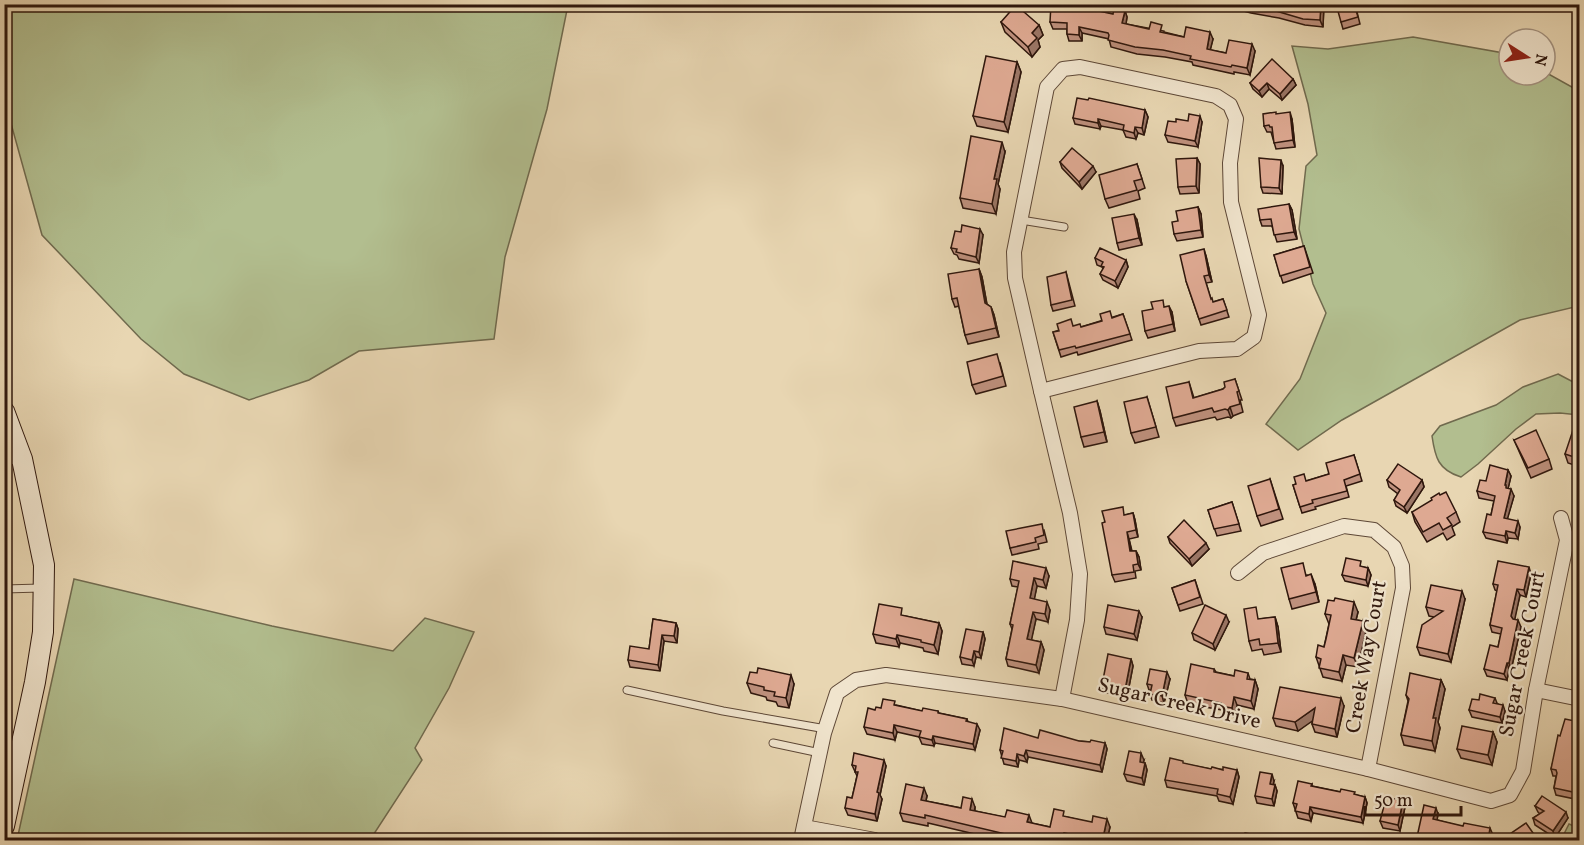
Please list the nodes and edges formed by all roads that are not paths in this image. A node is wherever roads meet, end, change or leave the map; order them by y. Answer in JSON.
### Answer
{"nodes":[{"id":1,"x":1021,"y":220,"type":"junction"},
{"id":2,"x":1064,"y":227,"type":"dead end"},
{"id":3,"x":1041,"y":391,"type":"junction"},
{"id":4,"x":4,"y":411,"type":"edge"},
{"id":5,"x":14,"y":457,"type":"edge"},
{"id":6,"x":1561,"y":518,"type":"dead end"},
{"id":7,"x":1238,"y":573,"type":"dead end"},
{"id":8,"x":44,"y":588,"type":"junction"},
{"id":9,"x":5,"y":589,"type":"edge"},
{"id":10,"x":4,"y":598,"type":"edge"},
{"id":11,"x":627,"y":690,"type":"dead end"},
{"id":12,"x":1536,"y":690,"type":"junction"},
{"id":13,"x":1062,"y":699,"type":"junction"},
{"id":14,"x":1580,"y":699,"type":"edge"},
{"id":15,"x":826,"y":729,"type":"junction"},
{"id":16,"x":773,"y":742,"type":"dead end"},
{"id":17,"x":820,"y":753,"type":"junction"},
{"id":18,"x":1368,"y":769,"type":"junction"},
{"id":19,"x":10,"y":778,"type":"edge"},
{"id":20,"x":1510,"y":795,"type":"joint"},
{"id":21,"x":5,"y":820,"type":"edge"},
{"id":22,"x":803,"y":834,"type":"edge"},
{"id":23,"x":875,"y":840,"type":"edge"}],
"edges":[{"from":1,"to":2,"type":"lane"},
{"from":1,"to":3,"type":"street"},
{"from":1,"to":3,"type":"street"},
{"from":3,"to":13,"type":"street"},
{"from":4,"to":5,"type":"main road"},
{"from":5,"to":8,"type":"main road"},
{"from":6,"to":12,"type":"street","name":"Sugar Creek Court"},
{"from":7,"to":18,"type":"street","name":"Creek Way Court"},
{"from":8,"to":9,"type":"lane"},
{"from":8,"to":19,"type":"main road"},
{"from":9,"to":10,"type":"lane"},
{"from":11,"to":15,"type":"lane"},
{"from":12,"to":14,"type":"street"},
{"from":12,"to":20,"type":"street","name":"Sugar Creek Court"},
{"from":13,"to":15,"type":"street","name":"Sugar Creek Drive"},
{"from":13,"to":18,"type":"street","name":"Sugar Creek Drive"},
{"from":15,"to":17,"type":"street"},
{"from":16,"to":17,"type":"lane"},
{"from":17,"to":22,"type":"street"},
{"from":18,"to":20,"type":"street","name":"Sugar Creek Drive"},
{"from":19,"to":21,"type":"main road"},
{"from":22,"to":23,"type":"street"}]}
